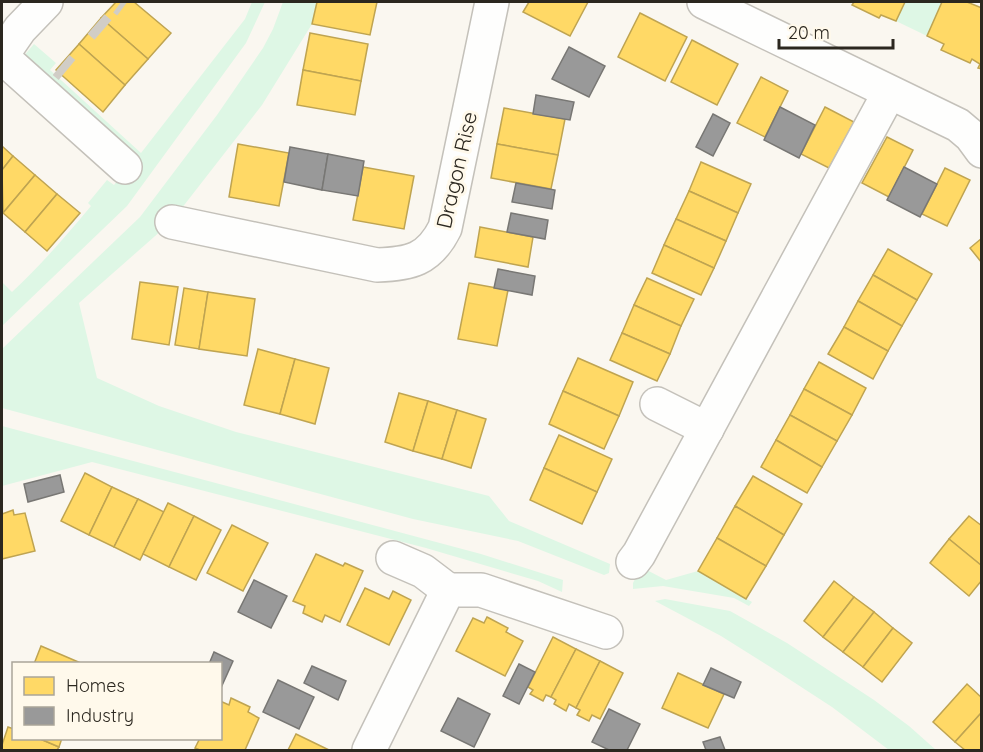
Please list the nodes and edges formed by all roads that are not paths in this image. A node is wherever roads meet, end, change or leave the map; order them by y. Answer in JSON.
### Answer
{"nodes":[{"id":1,"x":46,"y":2,"type":"edge"},
{"id":2,"x":492,"y":2,"type":"edge"},
{"id":3,"x":704,"y":2,"type":"edge"},
{"id":4,"x":6,"y":39,"type":"edge"},
{"id":5,"x":889,"y":93,"type":"junction"},
{"id":6,"x":981,"y":151,"type":"edge"},
{"id":7,"x":125,"y":167,"type":"dead end"},
{"id":8,"x":172,"y":222,"type":"dead end"},
{"id":9,"x":657,"y":404,"type":"dead end"},
{"id":10,"x":707,"y":429,"type":"junction"},
{"id":11,"x":393,"y":558,"type":"dead end"},
{"id":12,"x":633,"y":562,"type":"dead end"},
{"id":13,"x":448,"y":590,"type":"junction"},
{"id":14,"x":606,"y":632,"type":"dead end"},
{"id":15,"x":369,"y":750,"type":"edge"}],
"edges":[{"from":1,"to":4,"type":"street"},
{"from":2,"to":8,"type":"street","name":"Dragon Rise"},
{"from":3,"to":5,"type":"street"},
{"from":4,"to":7,"type":"street"},
{"from":5,"to":6,"type":"street"},
{"from":5,"to":10,"type":"street"},
{"from":9,"to":10,"type":"street"},
{"from":10,"to":12,"type":"street"},
{"from":11,"to":13,"type":"street"},
{"from":13,"to":14,"type":"street"},
{"from":13,"to":15,"type":"street"}]}
